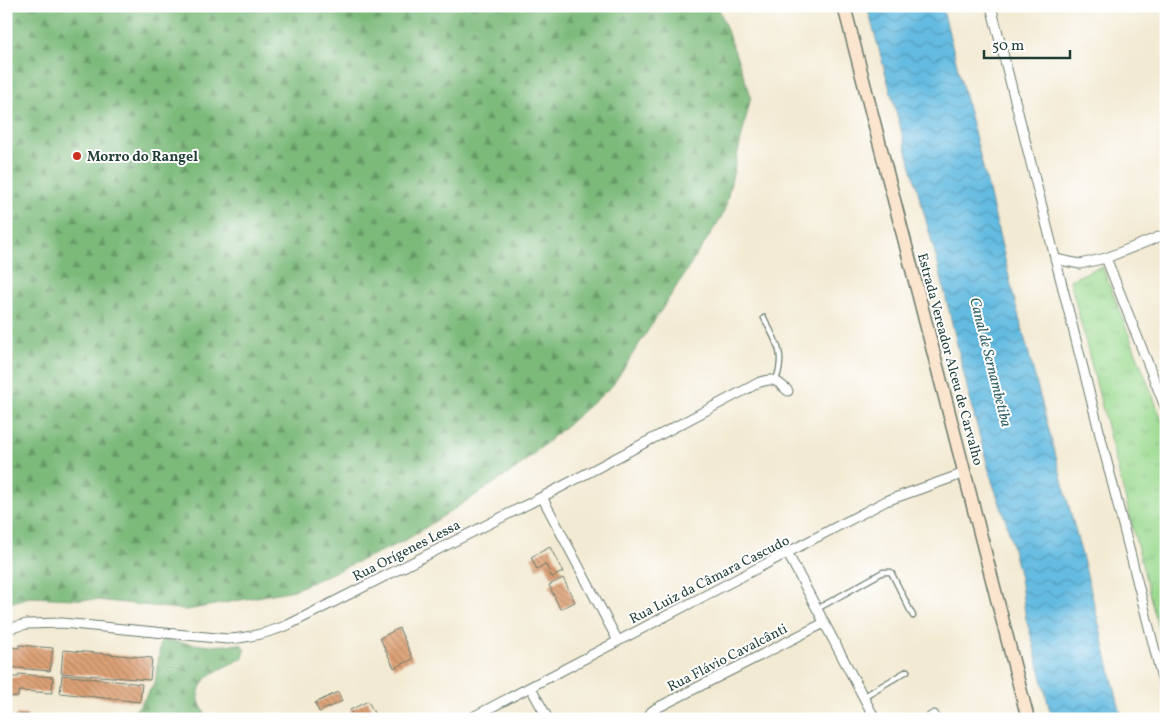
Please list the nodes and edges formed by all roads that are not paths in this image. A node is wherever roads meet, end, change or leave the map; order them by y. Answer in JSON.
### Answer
{"nodes":[{"id":1,"x":844,"y":6,"type":"edge"},
{"id":2,"x":991,"y":6,"type":"edge"},
{"id":3,"x":1166,"y":234,"type":"edge"},
{"id":4,"x":1106,"y":258,"type":"junction"},
{"id":5,"x":1055,"y":259,"type":"junction"},
{"id":6,"x":764,"y":318,"type":"dead end"},
{"id":7,"x":776,"y":380,"type":"junction"},
{"id":8,"x":788,"y":391,"type":"dead end"},
{"id":9,"x":1166,"y":409,"type":"edge"},
{"id":10,"x":965,"y":473,"type":"junction"},
{"id":11,"x":542,"y":497,"type":"junction"},
{"id":12,"x":788,"y":554,"type":"junction"},
{"id":13,"x":817,"y":609,"type":"junction"},
{"id":14,"x":913,"y":616,"type":"dead end"},
{"id":15,"x":824,"y":623,"type":"junction"},
{"id":16,"x":6,"y":629,"type":"edge"},
{"id":17,"x":618,"y":641,"type":"junction"},
{"id":18,"x":906,"y":671,"type":"dead end"},
{"id":19,"x":1163,"y":673,"type":"edge"},
{"id":20,"x":531,"y":688,"type":"junction"},
{"id":21,"x":1166,"y":694,"type":"edge"},
{"id":22,"x":863,"y":696,"type":"junction"},
{"id":23,"x":469,"y":719,"type":"edge"},
{"id":24,"x":548,"y":719,"type":"edge"},
{"id":25,"x":648,"y":719,"type":"edge"},
{"id":26,"x":874,"y":719,"type":"edge"},
{"id":27,"x":1028,"y":719,"type":"edge"}],
"edges":[{"from":1,"to":10,"type":"street","name":"Estrada Vereador Alceu de Carvalho"},
{"from":2,"to":5,"type":"street"},
{"from":3,"to":4,"type":"street"},
{"from":4,"to":5,"type":"street"},
{"from":4,"to":9,"type":"street"},
{"from":5,"to":19,"type":"street"},
{"from":6,"to":7,"type":"lane"},
{"from":7,"to":8,"type":"street"},
{"from":7,"to":11,"type":"street","name":"Rua Orígenes Lessa"},
{"from":10,"to":12,"type":"street","name":"Rua Luiz da Câmara Cascudo"},
{"from":10,"to":27,"type":"street","name":"Estrada Vereador Alceu de Carvalho"},
{"from":11,"to":16,"type":"street","name":"Rua Orígenes Lessa"},
{"from":11,"to":17,"type":"street"},
{"from":12,"to":13,"type":"street"},
{"from":12,"to":17,"type":"street","name":"Rua Luiz da Câmara Cascudo"},
{"from":13,"to":14,"type":"lane"},
{"from":13,"to":15,"type":"street"},
{"from":15,"to":22,"type":"street"},
{"from":15,"to":25,"type":"street","name":"Rua Flávio Cavalcânti"},
{"from":17,"to":20,"type":"street","name":"Rua Luiz da Câmara Cascudo"},
{"from":18,"to":22,"type":"lane"},
{"from":19,"to":21,"type":"street"},
{"from":20,"to":23,"type":"street","name":"Rua Luiz da Câmara Cascudo"},
{"from":20,"to":24,"type":"street"},
{"from":22,"to":26,"type":"street"}]}
